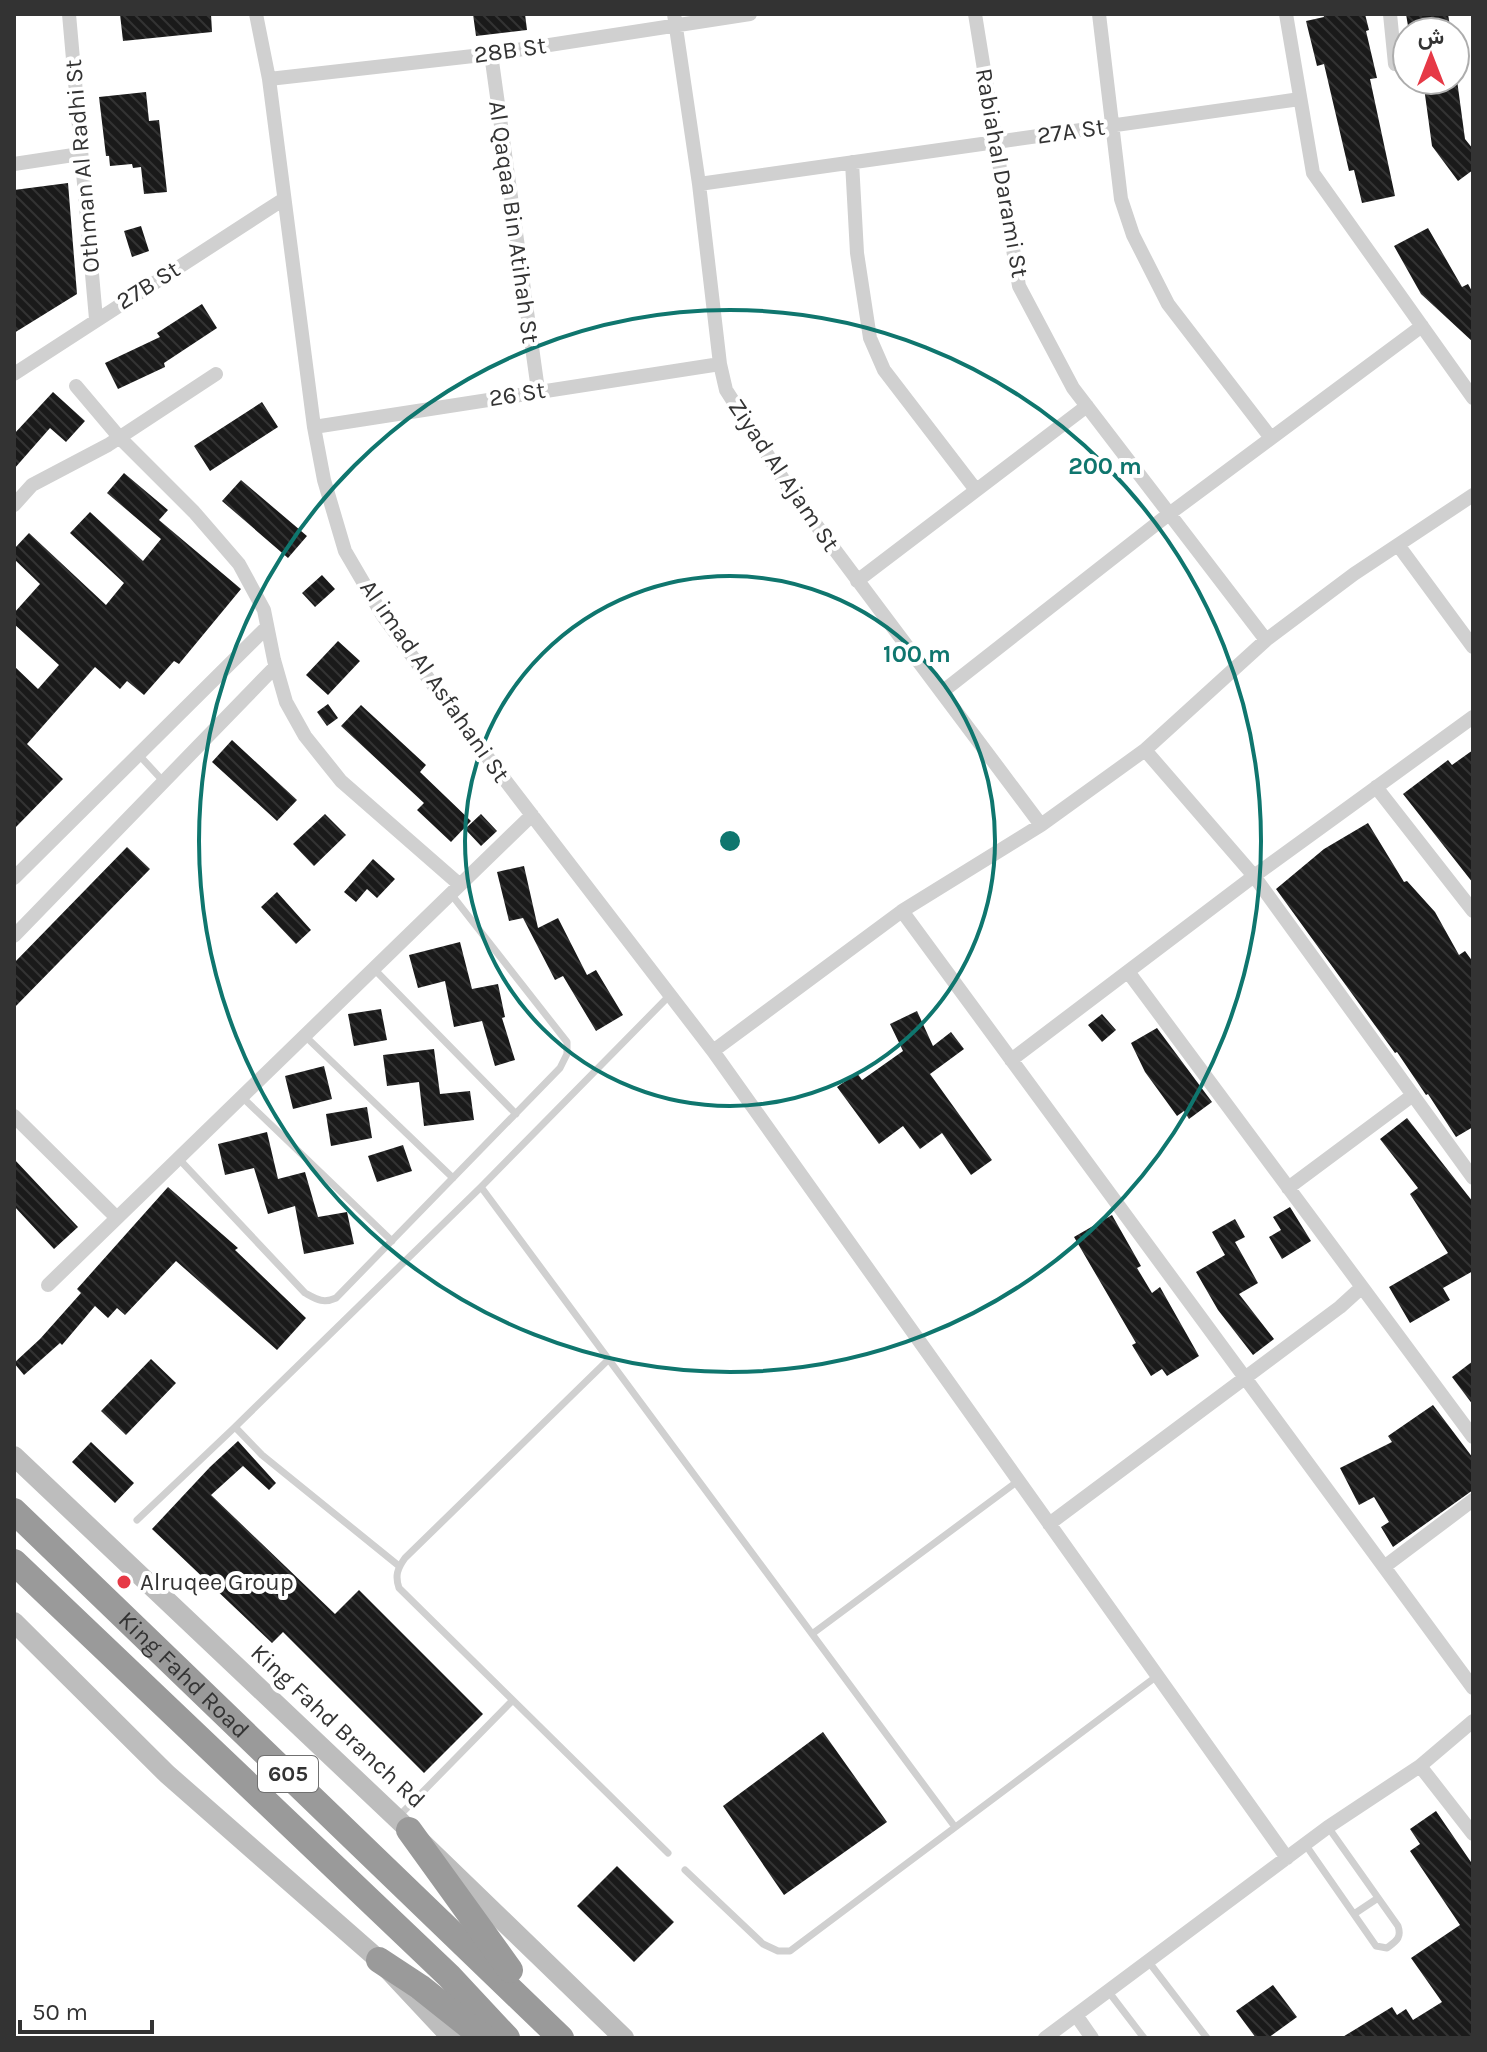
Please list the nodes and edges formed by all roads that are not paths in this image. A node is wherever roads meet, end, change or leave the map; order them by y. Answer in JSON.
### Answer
{"nodes":[{"id":1,"x":69,"y":14,"type":"edge"},
{"id":2,"x":256,"y":14,"type":"edge"},
{"id":3,"x":750,"y":14,"type":"edge"},
{"id":4,"x":975,"y":14,"type":"edge"},
{"id":5,"x":1099,"y":14,"type":"edge"},
{"id":6,"x":1286,"y":14,"type":"edge"},
{"id":7,"x":675,"y":19,"type":"edge"},
{"id":8,"x":491,"y":54,"type":"junction"},
{"id":9,"x":269,"y":79,"type":"junction"},
{"id":10,"x":1300,"y":99,"type":"junction"},
{"id":11,"x":1113,"y":125,"type":"junction"},
{"id":12,"x":996,"y":141,"type":"junction"},
{"id":13,"x":80,"y":154,"type":"junction"},
{"id":14,"x":852,"y":162,"type":"junction"},
{"id":15,"x":14,"y":164,"type":"edge"},
{"id":16,"x":699,"y":184,"type":"junction"},
{"id":17,"x":284,"y":199,"type":"junction"},
{"id":18,"x":96,"y":319,"type":"junction"},
{"id":19,"x":1422,"y":326,"type":"junction"},
{"id":20,"x":720,"y":364,"type":"junction"},
{"id":21,"x":14,"y":374,"type":"edge"},
{"id":22,"x":216,"y":374,"type":"dead end"},
{"id":23,"x":76,"y":386,"type":"dead end"},
{"id":24,"x":538,"y":390,"type":"junction"},
{"id":25,"x":1473,"y":398,"type":"edge"},
{"id":26,"x":1087,"y":406,"type":"junction"},
{"id":27,"x":314,"y":427,"type":"junction"},
{"id":28,"x":120,"y":438,"type":"junction"},
{"id":29,"x":1271,"y":438,"type":"junction"},
{"id":30,"x":976,"y":490,"type":"junction"},
{"id":31,"x":1473,"y":495,"type":"edge"},
{"id":32,"x":14,"y":505,"type":"edge"},
{"id":33,"x":1169,"y":514,"type":"junction"},
{"id":34,"x":1398,"y":545,"type":"junction"},
{"id":35,"x":857,"y":581,"type":"junction"},
{"id":36,"x":267,"y":627,"type":"junction"},
{"id":37,"x":1266,"y":640,"type":"junction"},
{"id":38,"x":1473,"y":647,"type":"edge"},
{"id":39,"x":275,"y":667,"type":"junction"},
{"id":40,"x":942,"y":692,"type":"junction"},
{"id":41,"x":1473,"y":717,"type":"edge"},
{"id":42,"x":1145,"y":750,"type":"junction"},
{"id":43,"x":139,"y":755,"type":"junction"},
{"id":44,"x":163,"y":781,"type":"junction"},
{"id":45,"x":1376,"y":787,"type":"junction"},
{"id":46,"x":532,"y":815,"type":"junction"},
{"id":47,"x":1041,"y":825,"type":"junction"},
{"id":48,"x":1254,"y":876,"type":"junction"},
{"id":49,"x":14,"y":878,"type":"edge"},
{"id":50,"x":455,"y":890,"type":"junction"},
{"id":51,"x":1471,"y":905,"type":"edge"},
{"id":52,"x":902,"y":911,"type":"junction"},
{"id":53,"x":14,"y":936,"type":"edge"},
{"id":54,"x":374,"y":969,"type":"junction"},
{"id":55,"x":1129,"y":973,"type":"junction"},
{"id":56,"x":670,"y":995,"type":"junction"},
{"id":57,"x":305,"y":1036,"type":"junction"},
{"id":58,"x":713,"y":1051,"type":"junction"},
{"id":59,"x":1011,"y":1060,"type":"junction"},
{"id":60,"x":1413,"y":1095,"type":"junction"},
{"id":61,"x":242,"y":1097,"type":"junction"},
{"id":62,"x":516,"y":1114,"type":"junction"},
{"id":63,"x":14,"y":1116,"type":"edge"},
{"id":64,"x":178,"y":1158,"type":"junction"},
{"id":65,"x":453,"y":1178,"type":"junction"},
{"id":66,"x":1473,"y":1178,"type":"edge"},
{"id":67,"x":481,"y":1187,"type":"junction"},
{"id":68,"x":1288,"y":1188,"type":"junction"},
{"id":69,"x":117,"y":1218,"type":"junction"},
{"id":70,"x":392,"y":1241,"type":"junction"},
{"id":71,"x":48,"y":1285,"type":"dead end"},
{"id":72,"x":1362,"y":1287,"type":"junction"},
{"id":73,"x":609,"y":1359,"type":"junction"},
{"id":74,"x":1245,"y":1378,"type":"junction"},
{"id":75,"x":235,"y":1427,"type":"junction"},
{"id":76,"x":1473,"y":1437,"type":"edge"},
{"id":77,"x":14,"y":1456,"type":"edge"},
{"id":78,"x":1018,"y":1481,"type":"junction"},
{"id":79,"x":1473,"y":1500,"type":"edge"},
{"id":80,"x":14,"y":1511,"type":"edge"},
{"id":81,"x":137,"y":1520,"type":"dead end"},
{"id":82,"x":1049,"y":1524,"type":"junction"},
{"id":83,"x":14,"y":1562,"type":"edge"},
{"id":84,"x":399,"y":1566,"type":"junction"},
{"id":85,"x":1384,"y":1567,"type":"junction"},
{"id":86,"x":14,"y":1622,"type":"edge"},
{"id":87,"x":812,"y":1634,"type":"junction"},
{"id":88,"x":1157,"y":1676,"type":"junction"},
{"id":89,"x":1473,"y":1688,"type":"edge"},
{"id":90,"x":512,"y":1701,"type":"junction"},
{"id":91,"x":1473,"y":1721,"type":"edge"},
{"id":92,"x":1420,"y":1766,"type":"junction"},
{"id":93,"x":403,"y":1824,"type":"junction"},
{"id":94,"x":955,"y":1827,"type":"junction"},
{"id":95,"x":1328,"y":1827,"type":"junction"},
{"id":96,"x":1473,"y":1834,"type":"edge"},
{"id":97,"x":1305,"y":1844,"type":"junction"},
{"id":98,"x":668,"y":1853,"type":"dead end"},
{"id":99,"x":1287,"y":1858,"type":"junction"},
{"id":100,"x":685,"y":1870,"type":"dead end"},
{"id":101,"x":1378,"y":1898,"type":"junction"},
{"id":102,"x":1354,"y":1914,"type":"junction"},
{"id":103,"x":379,"y":1960,"type":"junction"},
{"id":104,"x":1148,"y":1961,"type":"junction"},
{"id":105,"x":1108,"y":1991,"type":"junction"},
{"id":106,"x":1076,"y":2015,"type":"junction"},
{"id":107,"x":558,"y":2035,"type":"edge"},
{"id":108,"x":452,"y":2038,"type":"edge"},
{"id":109,"x":484,"y":2038,"type":"edge"},
{"id":110,"x":507,"y":2038,"type":"edge"},
{"id":111,"x":624,"y":2038,"type":"edge"},
{"id":112,"x":1045,"y":2038,"type":"edge"},
{"id":113,"x":1092,"y":2038,"type":"edge"},
{"id":114,"x":1144,"y":2038,"type":"edge"},
{"id":115,"x":1207,"y":2038,"type":"edge"}],
"edges":[{"from":1,"to":13,"type":"street","name":"Othman Al Radhi St"},
{"from":2,"to":9,"type":"street","name":"Al imad Al Asfahani St"},
{"from":3,"to":7,"type":"street","name":"28B St"},
{"from":4,"to":12,"type":"street","name":"Rabiahal Darami St"},
{"from":5,"to":11,"type":"street"},
{"from":6,"to":10,"type":"street"},
{"from":7,"to":8,"type":"street","name":"28B St"},
{"from":7,"to":16,"type":"street","name":"Ziyad Al Ajam St"},
{"from":8,"to":9,"type":"street","name":"28B St"},
{"from":8,"to":24,"type":"street","name":"Al Qaqaa Bin Atihah St"},
{"from":9,"to":17,"type":"street","name":"Al imad Al Asfahani St"},
{"from":10,"to":11,"type":"street","name":"27A St"},
{"from":10,"to":19,"type":"street"},
{"from":11,"to":12,"type":"street","name":"27A St"},
{"from":11,"to":29,"type":"street"},
{"from":12,"to":14,"type":"street","name":"27A St"},
{"from":12,"to":26,"type":"street","name":"Rabiahal Darami St"},
{"from":13,"to":15,"type":"street"},
{"from":13,"to":18,"type":"street","name":"Othman Al Radhi St"},
{"from":14,"to":16,"type":"street","name":"27A St"},
{"from":14,"to":30,"type":"street"},
{"from":16,"to":20,"type":"street","name":"Ziyad Al Ajam St"},
{"from":17,"to":18,"type":"street","name":"27B St"},
{"from":17,"to":27,"type":"street","name":"Al imad Al Asfahani St"},
{"from":18,"to":21,"type":"street","name":"27B St"},
{"from":19,"to":25,"type":"street"},
{"from":19,"to":29,"type":"street"},
{"from":20,"to":24,"type":"street","name":"26 St"},
{"from":20,"to":35,"type":"street","name":"Ziyad Al Ajam St"},
{"from":22,"to":28,"type":"street"},
{"from":23,"to":28,"type":"street"},
{"from":24,"to":27,"type":"street","name":"26 St"},
{"from":26,"to":30,"type":"street"},
{"from":26,"to":33,"type":"street","name":"Rabiahal Darami St"},
{"from":27,"to":46,"type":"street","name":"Al imad Al Asfahani St"},
{"from":28,"to":32,"type":"street"},
{"from":28,"to":36,"type":"street"},
{"from":29,"to":33,"type":"street"},
{"from":30,"to":35,"type":"street"},
{"from":31,"to":34,"type":"street"},
{"from":33,"to":37,"type":"street","name":"Rabiahal Darami St"},
{"from":33,"to":40,"type":"street"},
{"from":34,"to":37,"type":"street"},
{"from":34,"to":38,"type":"street"},
{"from":35,"to":40,"type":"street","name":"Ziyad Al Ajam St"},
{"from":36,"to":39,"type":"street"},
{"from":36,"to":43,"type":"street"},
{"from":37,"to":42,"type":"street"},
{"from":39,"to":44,"type":"street"},
{"from":39,"to":50,"type":"street"},
{"from":40,"to":47,"type":"street","name":"Ziyad Al Ajam St"},
{"from":41,"to":45,"type":"street"},
{"from":42,"to":47,"type":"street"},
{"from":42,"to":48,"type":"street"},
{"from":43,"to":44,"type":"lane"},
{"from":43,"to":49,"type":"street"},
{"from":44,"to":53,"type":"street"},
{"from":45,"to":48,"type":"street"},
{"from":45,"to":51,"type":"street"},
{"from":46,"to":50,"type":"street"},
{"from":46,"to":56,"type":"street","name":"Al imad Al Asfahani St"},
{"from":47,"to":52,"type":"street"},
{"from":48,"to":55,"type":"street"},
{"from":48,"to":60,"type":"street"},
{"from":50,"to":54,"type":"street"},
{"from":50,"to":62,"type":"lane"},
{"from":52,"to":58,"type":"street"},
{"from":52,"to":59,"type":"street"},
{"from":54,"to":57,"type":"street"},
{"from":54,"to":62,"type":"lane"},
{"from":55,"to":59,"type":"street"},
{"from":55,"to":68,"type":"street"},
{"from":56,"to":58,"type":"street","name":"Al imad Al Asfahani St"},
{"from":56,"to":67,"type":"lane"},
{"from":57,"to":61,"type":"street"},
{"from":57,"to":65,"type":"lane"},
{"from":58,"to":78,"type":"street","name":"Al imad Al Asfahani St"},
{"from":59,"to":74,"type":"street"},
{"from":60,"to":66,"type":"street"},
{"from":60,"to":68,"type":"street"},
{"from":61,"to":64,"type":"street"},
{"from":61,"to":70,"type":"lane"},
{"from":62,"to":65,"type":"lane"},
{"from":63,"to":69,"type":"street"},
{"from":64,"to":69,"type":"street"},
{"from":64,"to":70,"type":"lane"},
{"from":65,"to":70,"type":"lane"},
{"from":67,"to":73,"type":"lane"},
{"from":67,"to":75,"type":"lane"},
{"from":68,"to":72,"type":"street"},
{"from":69,"to":71,"type":"street"},
{"from":72,"to":74,"type":"street"},
{"from":72,"to":76,"type":"street"},
{"from":73,"to":84,"type":"lane"},
{"from":73,"to":87,"type":"lane"},
{"from":74,"to":82,"type":"street"},
{"from":74,"to":85,"type":"street"},
{"from":75,"to":81,"type":"lane"},
{"from":75,"to":84,"type":"lane"},
{"from":77,"to":93,"type":"main road","name":"King Fahd Branch Rd"},
{"from":78,"to":82,"type":"street","name":"Al imad Al Asfahani St"},
{"from":78,"to":87,"type":"lane"},
{"from":79,"to":85,"type":"street"},
{"from":80,"to":107,"type":"highway","name":"King Fahd Road","number":"605"},
{"from":82,"to":88,"type":"street","name":"Al imad Al Asfahani St"},
{"from":83,"to":110,"type":"highway","name":"King Fahd Road","number":"605"},
{"from":84,"to":90,"type":"lane"},
{"from":85,"to":89,"type":"street"},
{"from":86,"to":103,"type":"main road"},
{"from":87,"to":94,"type":"lane"},
{"from":88,"to":94,"type":"lane"},
{"from":88,"to":99,"type":"street","name":"Al imad Al Asfahani St"},
{"from":90,"to":93,"type":"lane"},
{"from":90,"to":98,"type":"lane"},
{"from":91,"to":92,"type":"street"},
{"from":92,"to":95,"type":"street"},
{"from":92,"to":96,"type":"street"},
{"from":93,"to":107,"type":"highway"},
{"from":93,"to":111,"type":"main road","name":"King Fahd Branch Rd"},
{"from":94,"to":100,"type":"lane"},
{"from":95,"to":97,"type":"street"},
{"from":95,"to":101,"type":"lane"},
{"from":97,"to":99,"type":"street"},
{"from":97,"to":102,"type":"lane"},
{"from":99,"to":104,"type":"street"},
{"from":101,"to":102,"type":"lane"},
{"from":101,"to":102,"type":"lane"},
{"from":103,"to":108,"type":"main road"},
{"from":103,"to":109,"type":"highway"},
{"from":104,"to":105,"type":"street"},
{"from":104,"to":115,"type":"lane"},
{"from":105,"to":106,"type":"street"},
{"from":105,"to":114,"type":"lane"},
{"from":106,"to":112,"type":"street"},
{"from":106,"to":113,"type":"street"}]}
